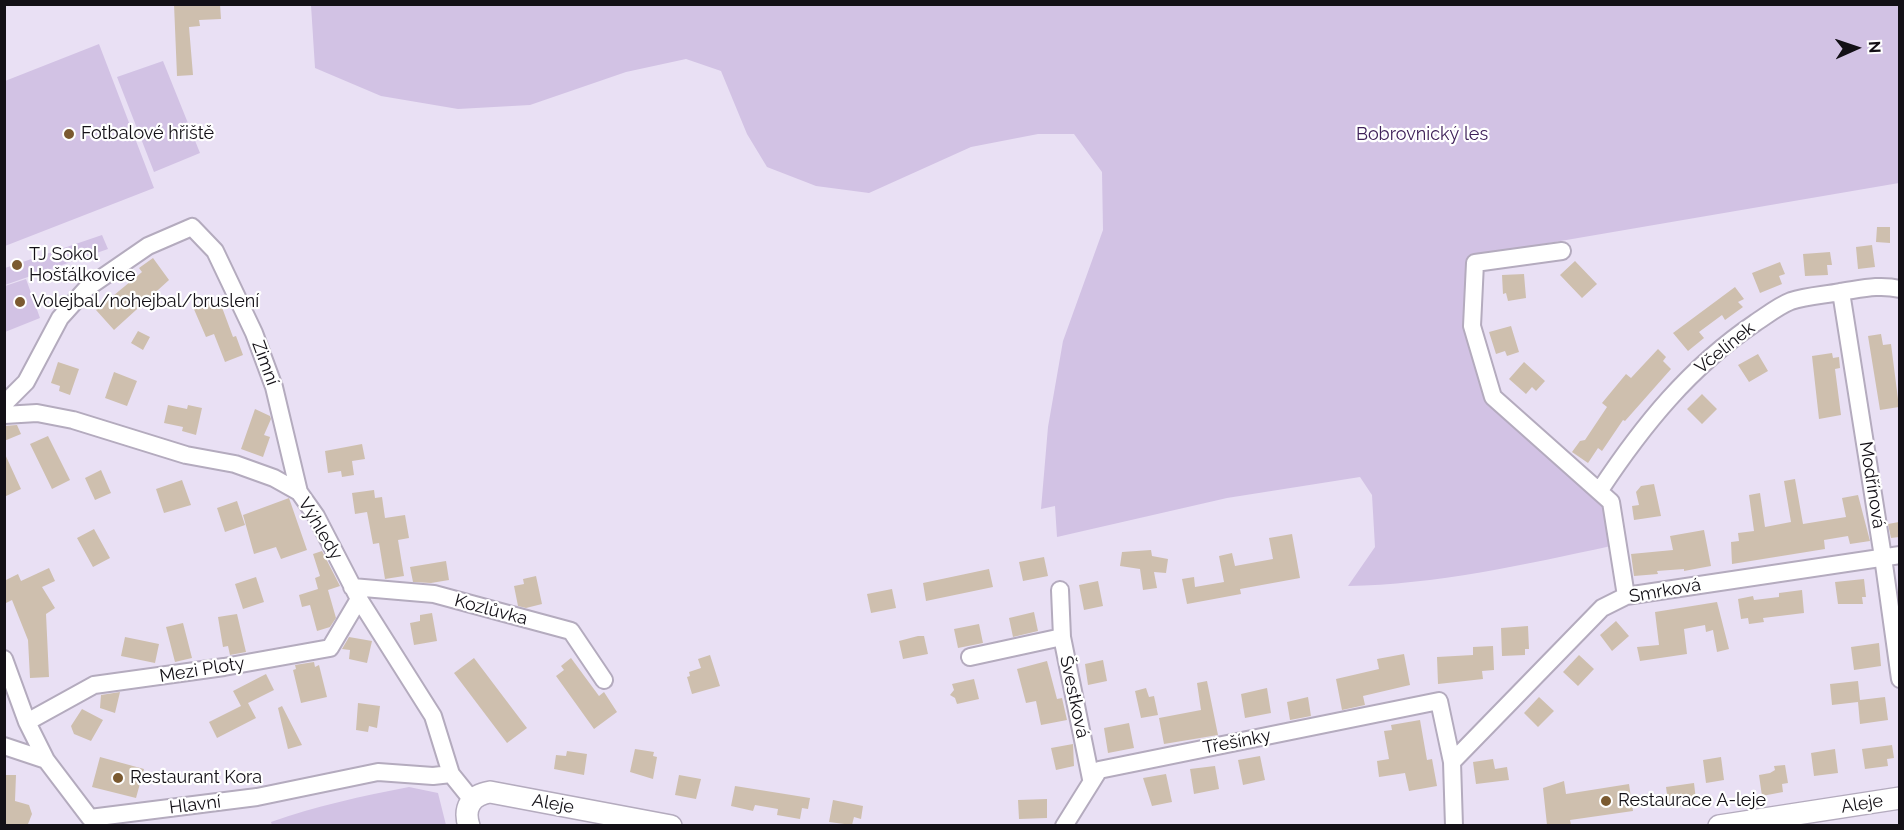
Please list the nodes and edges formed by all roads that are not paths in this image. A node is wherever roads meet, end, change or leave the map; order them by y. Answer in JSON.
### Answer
{"nodes":[{"id":1,"x":1562,"y":251,"type":"dead end"},
{"id":2,"x":1899,"y":289,"type":"edge"},
{"id":3,"x":1842,"y":292,"type":"junction"},
{"id":4,"x":4,"y":404,"type":"edge"},
{"id":5,"x":4,"y":415,"type":"edge"},
{"id":6,"x":1600,"y":490,"type":"junction"},
{"id":7,"x":299,"y":492,"type":"junction"},
{"id":8,"x":1891,"y":556,"type":"edge"},
{"id":9,"x":1060,"y":590,"type":"dead end"},
{"id":10,"x":356,"y":593,"type":"junction"},
{"id":11,"x":1626,"y":596,"type":"junction"},
{"id":12,"x":1062,"y":637,"type":"junction"},
{"id":13,"x":970,"y":657,"type":"dead end"},
{"id":14,"x":4,"y":659,"type":"edge"},
{"id":15,"x":1899,"y":679,"type":"edge"},
{"id":16,"x":604,"y":680,"type":"dead end"},
{"id":17,"x":27,"y":722,"type":"junction"},
{"id":18,"x":4,"y":746,"type":"edge"},
{"id":19,"x":46,"y":760,"type":"junction"},
{"id":20,"x":1452,"y":762,"type":"junction"},
{"id":21,"x":451,"y":774,"type":"junction"},
{"id":22,"x":1091,"y":779,"type":"junction"},
{"id":23,"x":1899,"y":798,"type":"edge"},
{"id":24,"x":472,"y":800,"type":"junction"},
{"id":25,"x":86,"y":822,"type":"edge"},
{"id":26,"x":468,"y":825,"type":"edge"},
{"id":27,"x":671,"y":825,"type":"edge"},
{"id":28,"x":1064,"y":825,"type":"edge"},
{"id":29,"x":1454,"y":825,"type":"edge"},
{"id":30,"x":1719,"y":825,"type":"edge"}],
"edges":[{"from":1,"to":6,"type":"street"},
{"from":2,"to":3,"type":"street","name":"Včelínek"},
{"from":3,"to":6,"type":"street","name":"Včelínek"},
{"from":3,"to":8,"type":"street","name":"Modřínová"},
{"from":4,"to":7,"type":"street","name":"Zimní"},
{"from":5,"to":7,"type":"street","name":"Výhledy"},
{"from":6,"to":11,"type":"street"},
{"from":7,"to":10,"type":"street","name":"Výhledy"},
{"from":8,"to":11,"type":"street","name":"Smrková"},
{"from":8,"to":15,"type":"street","name":"Modřínová"},
{"from":9,"to":12,"type":"street"},
{"from":10,"to":16,"type":"street","name":"Kozlůvka"},
{"from":10,"to":17,"type":"street","name":"Mezi Ploty"},
{"from":10,"to":21,"type":"street","name":"Výhledy"},
{"from":11,"to":20,"type":"street","name":"Smrková"},
{"from":12,"to":13,"type":"street","name":"Švestková"},
{"from":12,"to":22,"type":"street","name":"Švestková"},
{"from":14,"to":17,"type":"street","name":"Hlavní"},
{"from":17,"to":19,"type":"street","name":"Hlavní"},
{"from":18,"to":19,"type":"street"},
{"from":19,"to":25,"type":"street","name":"Hlavní"},
{"from":20,"to":22,"type":"street","name":"Třešínky"},
{"from":20,"to":29,"type":"street"},
{"from":21,"to":24,"type":"street","name":"Výhledy"},
{"from":21,"to":25,"type":"street","name":"Hlavní"},
{"from":22,"to":28,"type":"street"},
{"from":23,"to":30,"type":"street","name":"Aleje"},
{"from":24,"to":26,"type":"street"},
{"from":24,"to":27,"type":"street","name":"Aleje"}]}
